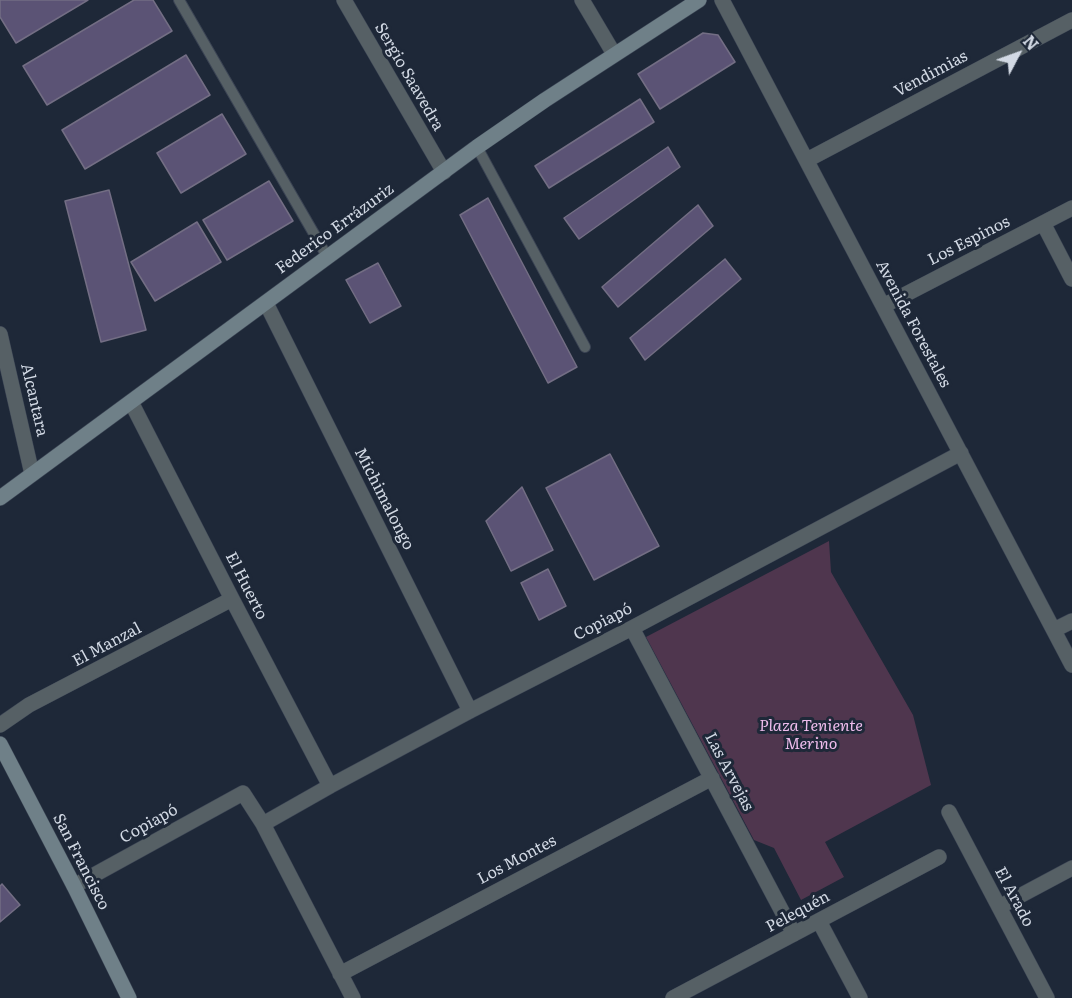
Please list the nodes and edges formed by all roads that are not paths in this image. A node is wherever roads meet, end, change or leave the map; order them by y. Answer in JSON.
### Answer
{"nodes":[{"id":1,"x":179,"y":0,"type":"edge"},
{"id":2,"x":344,"y":0,"type":"edge"},
{"id":3,"x":582,"y":0,"type":"edge"},
{"id":4,"x":699,"y":0,"type":"edge"},
{"id":5,"x":723,"y":0,"type":"edge"},
{"id":6,"x":1072,"y":20,"type":"edge"},
{"id":7,"x":614,"y":54,"type":"junction"},
{"id":8,"x":477,"y":147,"type":"junction"},
{"id":9,"x":807,"y":160,"type":"junction"},
{"id":10,"x":444,"y":172,"type":"junction"},
{"id":11,"x":1072,"y":208,"type":"edge"},
{"id":12,"x":1043,"y":223,"type":"junction"},
{"id":13,"x":328,"y":258,"type":"junction"},
{"id":14,"x":1072,"y":279,"type":"edge"},
{"id":15,"x":266,"y":303,"type":"junction"},
{"id":16,"x":883,"y":306,"type":"junction"},
{"id":17,"x":0,"y":334,"type":"edge"},
{"id":18,"x":585,"y":347,"type":"dead end"},
{"id":19,"x":131,"y":402,"type":"junction"},
{"id":20,"x":961,"y":453,"type":"junction"},
{"id":21,"x":32,"y":474,"type":"junction"},
{"id":22,"x":0,"y":498,"type":"edge"},
{"id":23,"x":232,"y":599,"type":"junction"},
{"id":24,"x":1072,"y":621,"type":"edge"},
{"id":25,"x":632,"y":628,"type":"junction"},
{"id":26,"x":1054,"y":630,"type":"junction"},
{"id":27,"x":1072,"y":665,"type":"edge"},
{"id":28,"x":470,"y":711,"type":"junction"},
{"id":29,"x":0,"y":725,"type":"edge"},
{"id":30,"x":0,"y":744,"type":"edge"},
{"id":31,"x":712,"y":778,"type":"junction"},
{"id":32,"x":330,"y":786,"type":"junction"},
{"id":33,"x":949,"y":812,"type":"dead end"},
{"id":34,"x":263,"y":824,"type":"junction"},
{"id":35,"x":939,"y":858,"type":"dead end"},
{"id":36,"x":1072,"y":868,"type":"edge"},
{"id":37,"x":74,"y":886,"type":"junction"},
{"id":38,"x":999,"y":907,"type":"junction"},
{"id":39,"x":819,"y":921,"type":"junction"},
{"id":40,"x":794,"y":934,"type":"junction"},
{"id":41,"x":340,"y":974,"type":"junction"},
{"id":42,"x":675,"y":997,"type":"edge"},
{"id":43,"x":129,"y":998,"type":"edge"},
{"id":44,"x":353,"y":998,"type":"edge"},
{"id":45,"x":860,"y":998,"type":"edge"},
{"id":46,"x":1047,"y":998,"type":"edge"}],
"edges":[{"from":1,"to":13,"type":"lane"},
{"from":2,"to":10,"type":"street","name":"Sergio Saavedra"},
{"from":3,"to":7,"type":"street"},
{"from":4,"to":7,"type":"street","name":"Federico Errázuriz"},
{"from":5,"to":9,"type":"street","name":"Avenida Forestales"},
{"from":6,"to":9,"type":"street","name":"Vendimias"},
{"from":7,"to":8,"type":"street","name":"Federico Errázuriz"},
{"from":8,"to":10,"type":"street","name":"Federico Errázuriz"},
{"from":8,"to":18,"type":"lane"},
{"from":9,"to":16,"type":"street","name":"Avenida Forestales"},
{"from":10,"to":13,"type":"street","name":"Federico Errázuriz"},
{"from":11,"to":12,"type":"street","name":"Los Espinos"},
{"from":12,"to":14,"type":"street"},
{"from":12,"to":16,"type":"street","name":"Los Espinos"},
{"from":13,"to":15,"type":"street","name":"Federico Errázuriz"},
{"from":15,"to":19,"type":"street","name":"Federico Errázuriz"},
{"from":15,"to":28,"type":"street","name":"Michimalongo"},
{"from":16,"to":20,"type":"street","name":"Avenida Forestales"},
{"from":17,"to":21,"type":"street","name":"Alcantara"},
{"from":19,"to":21,"type":"street","name":"Federico Errázuriz"},
{"from":19,"to":23,"type":"street","name":"El Huerto"},
{"from":20,"to":25,"type":"street","name":"Copiapó"},
{"from":20,"to":26,"type":"street","name":"Avenida Forestales"},
{"from":21,"to":22,"type":"street","name":"Federico Errázuriz"},
{"from":23,"to":29,"type":"street","name":"El Manzal"},
{"from":23,"to":32,"type":"street","name":"El Huerto"},
{"from":24,"to":26,"type":"street"},
{"from":25,"to":28,"type":"street","name":"Copiapó"},
{"from":25,"to":31,"type":"street","name":"Las Arvejas"},
{"from":26,"to":27,"type":"street","name":"Avenida Forestales"},
{"from":28,"to":32,"type":"street","name":"Copiapó"},
{"from":30,"to":37,"type":"street","name":"San Francisco"},
{"from":31,"to":40,"type":"street","name":"Las Arvejas"},
{"from":31,"to":41,"type":"street","name":"Los Montes"},
{"from":32,"to":34,"type":"street","name":"Copiapó"},
{"from":33,"to":38,"type":"street","name":"El Arado"},
{"from":34,"to":37,"type":"street","name":"Copiapó"},
{"from":34,"to":41,"type":"street"},
{"from":35,"to":39,"type":"street","name":"Pelequén"},
{"from":36,"to":38,"type":"street"},
{"from":37,"to":43,"type":"street","name":"San Francisco"},
{"from":38,"to":46,"type":"street","name":"El Arado"},
{"from":39,"to":40,"type":"street","name":"Pelequén"},
{"from":39,"to":45,"type":"street"},
{"from":40,"to":42,"type":"street","name":"Pelequén"},
{"from":41,"to":44,"type":"street"}]}
